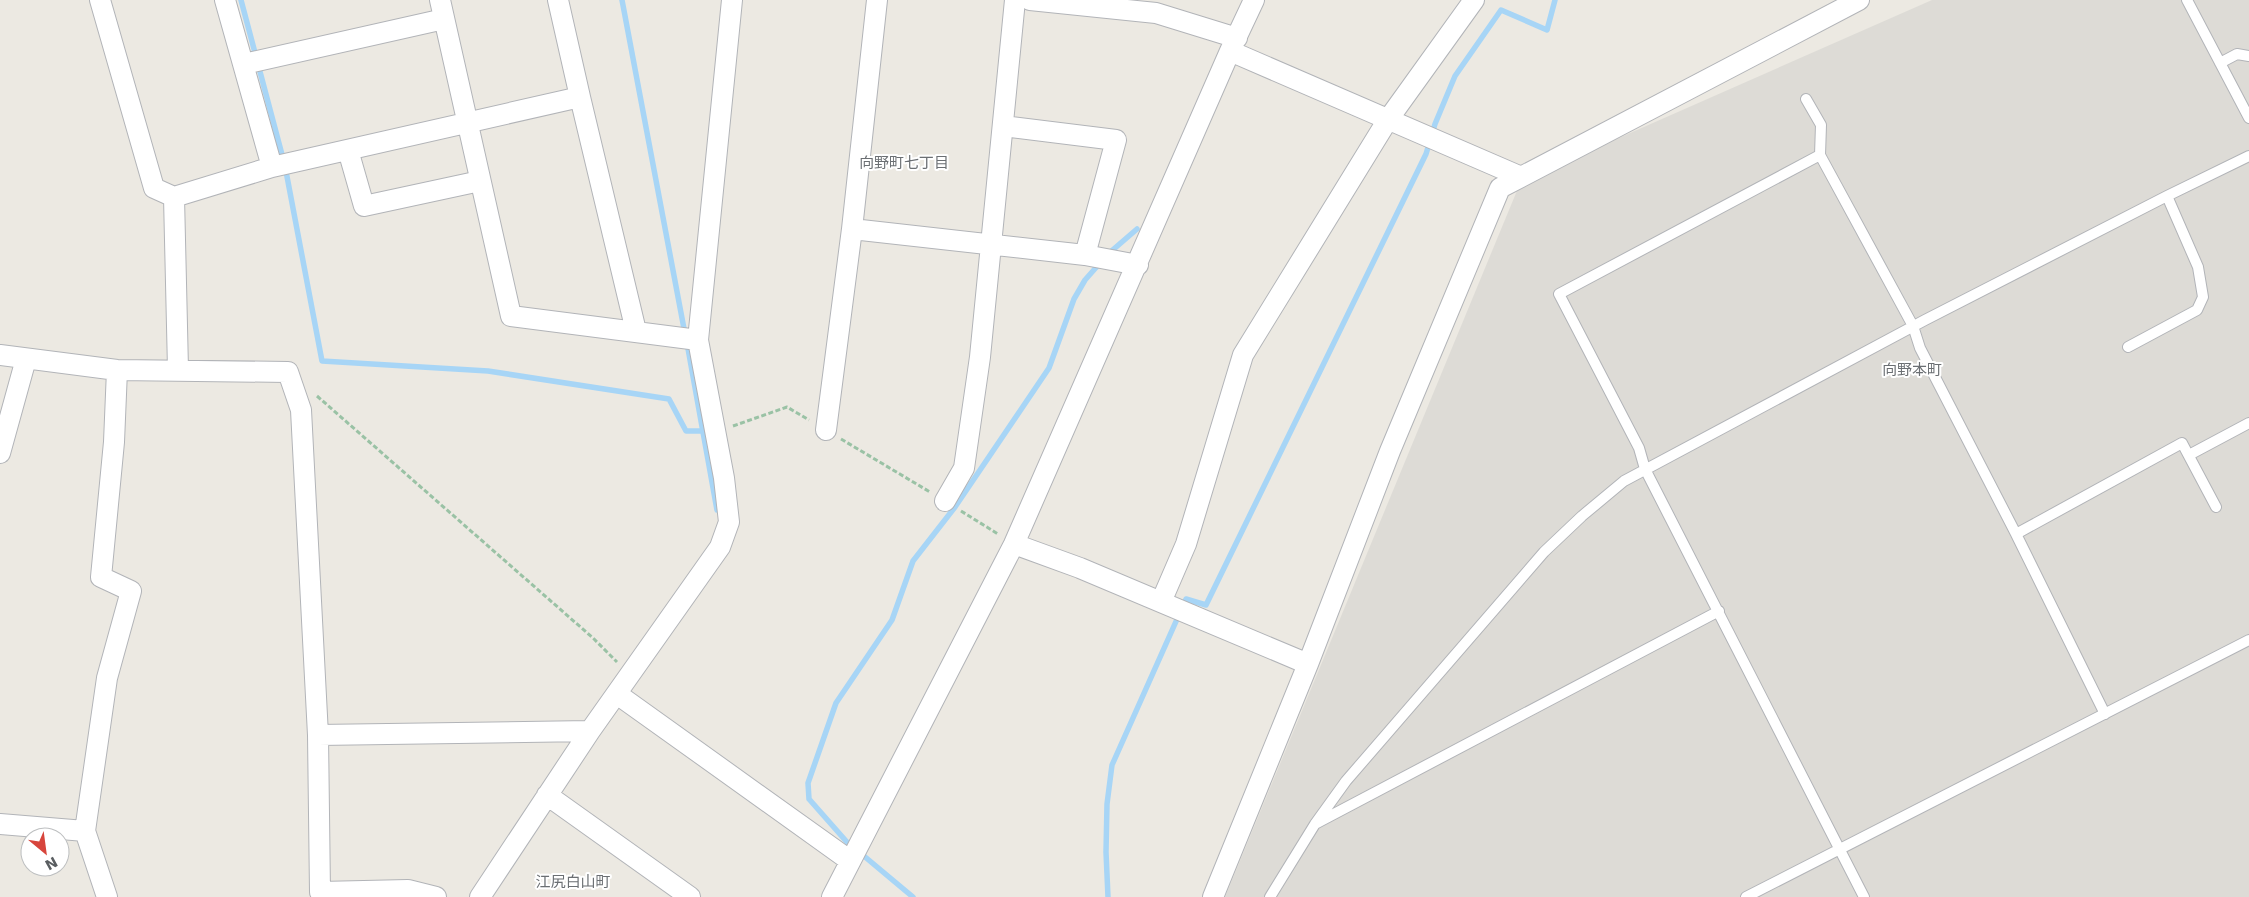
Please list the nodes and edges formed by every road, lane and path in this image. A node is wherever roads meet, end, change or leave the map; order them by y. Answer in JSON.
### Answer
{"nodes":[{"id":1,"x":100,"y":0,"type":"edge"},
{"id":2,"x":225,"y":0,"type":"edge"},
{"id":3,"x":558,"y":0,"type":"edge"},
{"id":4,"x":732,"y":0,"type":"edge"},
{"id":5,"x":877,"y":0,"type":"edge"},
{"id":6,"x":1015,"y":0,"type":"edge"},
{"id":7,"x":1030,"y":0,"type":"edge"},
{"id":8,"x":1254,"y":0,"type":"edge"},
{"id":9,"x":1474,"y":0,"type":"edge"},
{"id":10,"x":1859,"y":0,"type":"edge"},
{"id":11,"x":2187,"y":0,"type":"edge"},
{"id":12,"x":1157,"y":7,"type":"edge"},
{"id":13,"x":442,"y":9,"type":"edge"},
{"id":14,"x":1233,"y":45,"type":"junction"},
{"id":15,"x":2249,"y":56,"type":"edge"},
{"id":16,"x":252,"y":63,"type":"junction"},
{"id":17,"x":2220,"y":63,"type":"junction"},
{"id":18,"x":580,"y":97,"type":"junction"},
{"id":19,"x":1806,"y":99,"type":"dead end"},
{"id":20,"x":2249,"y":118,"type":"edge"},
{"id":21,"x":1387,"y":121,"type":"junction"},
{"id":22,"x":468,"y":122,"type":"junction"},
{"id":23,"x":1003,"y":126,"type":"junction"},
{"id":24,"x":348,"y":150,"type":"junction"},
{"id":25,"x":1820,"y":155,"type":"junction"},
{"id":26,"x":2249,"y":156,"type":"edge"},
{"id":27,"x":283,"y":164,"type":"junction"},
{"id":28,"x":1519,"y":176,"type":"junction"},
{"id":29,"x":480,"y":181,"type":"junction"},
{"id":30,"x":2167,"y":196,"type":"junction"},
{"id":31,"x":174,"y":197,"type":"junction"},
{"id":32,"x":852,"y":229,"type":"junction"},
{"id":33,"x":990,"y":244,"type":"junction"},
{"id":34,"x":1085,"y":255,"type":"junction"},
{"id":35,"x":1138,"y":265,"type":"junction"},
{"id":36,"x":1913,"y":326,"type":"junction"},
{"id":37,"x":636,"y":331,"type":"junction"},
{"id":38,"x":698,"y":340,"type":"junction"},
{"id":39,"x":2128,"y":347,"type":"dead end"},
{"id":40,"x":0,"y":355,"type":"edge"},
{"id":41,"x":26,"y":359,"type":"junction"},
{"id":42,"x":178,"y":369,"type":"junction"},
{"id":43,"x":118,"y":370,"type":"junction"},
{"id":44,"x":316,"y":395,"type":"dead end"},
{"id":45,"x":2249,"y":423,"type":"edge"},
{"id":46,"x":826,"y":430,"type":"junction"},
{"id":47,"x":716,"y":432,"type":"junction"},
{"id":48,"x":0,"y":453,"type":"edge"},
{"id":49,"x":2189,"y":455,"type":"junction"},
{"id":50,"x":1645,"y":469,"type":"junction"},
{"id":51,"x":945,"y":501,"type":"junction"},
{"id":52,"x":2216,"y":507,"type":"dead end"},
{"id":53,"x":2016,"y":534,"type":"junction"},
{"id":54,"x":1014,"y":544,"type":"junction"},
{"id":55,"x":1161,"y":602,"type":"junction"},
{"id":56,"x":1719,"y":612,"type":"junction"},
{"id":57,"x":2249,"y":640,"type":"edge"},
{"id":58,"x":1308,"y":664,"type":"junction"},
{"id":59,"x":629,"y":676,"type":"junction"},
{"id":60,"x":617,"y":694,"type":"junction"},
{"id":61,"x":2105,"y":714,"type":"junction"},
{"id":62,"x":590,"y":731,"type":"junction"},
{"id":63,"x":318,"y":735,"type":"junction"},
{"id":64,"x":547,"y":795,"type":"junction"},
{"id":65,"x":0,"y":824,"type":"edge"},
{"id":66,"x":1315,"y":824,"type":"junction"},
{"id":67,"x":85,"y":830,"type":"junction"},
{"id":68,"x":1839,"y":850,"type":"junction"},
{"id":69,"x":849,"y":860,"type":"junction"},
{"id":70,"x":107,"y":897,"type":"edge"},
{"id":71,"x":436,"y":897,"type":"edge"},
{"id":72,"x":480,"y":897,"type":"edge"},
{"id":73,"x":690,"y":897,"type":"edge"},
{"id":74,"x":832,"y":897,"type":"edge"},
{"id":75,"x":1213,"y":897,"type":"edge"},
{"id":76,"x":1270,"y":897,"type":"edge"},
{"id":77,"x":1746,"y":897,"type":"edge"},
{"id":78,"x":1864,"y":897,"type":"edge"}],
"edges":[{"from":1,"to":31,"type":"street"},
{"from":2,"to":16,"type":"street"},
{"from":3,"to":18,"type":"street"},
{"from":4,"to":38,"type":"street"},
{"from":5,"to":32,"type":"street"},
{"from":6,"to":23,"type":"street"},
{"from":7,"to":12,"type":"street"},
{"from":8,"to":14,"type":"street"},
{"from":9,"to":21,"type":"street"},
{"from":10,"to":28,"type":"street"},
{"from":11,"to":17,"type":"lane"},
{"from":12,"to":14,"type":"street"},
{"from":13,"to":16,"type":"street"},
{"from":13,"to":22,"type":"street"},
{"from":14,"to":21,"type":"street"},
{"from":14,"to":35,"type":"street"},
{"from":15,"to":17,"type":"lane"},
{"from":16,"to":27,"type":"street"},
{"from":17,"to":20,"type":"lane"},
{"from":18,"to":22,"type":"street"},
{"from":18,"to":37,"type":"street"},
{"from":19,"to":25,"type":"lane"},
{"from":21,"to":28,"type":"street"},
{"from":21,"to":55,"type":"street"},
{"from":22,"to":24,"type":"street"},
{"from":22,"to":29,"type":"street"},
{"from":23,"to":33,"type":"street"},
{"from":23,"to":34,"type":"street"},
{"from":24,"to":27,"type":"street"},
{"from":24,"to":29,"type":"street"},
{"from":25,"to":36,"type":"lane"},
{"from":25,"to":50,"type":"lane"},
{"from":26,"to":30,"type":"lane"},
{"from":27,"to":31,"type":"street"},
{"from":28,"to":58,"type":"street"},
{"from":29,"to":37,"type":"street"},
{"from":30,"to":36,"type":"lane"},
{"from":30,"to":39,"type":"lane"},
{"from":31,"to":42,"type":"street"},
{"from":32,"to":33,"type":"street"},
{"from":32,"to":46,"type":"street"},
{"from":33,"to":34,"type":"street"},
{"from":33,"to":51,"type":"street"},
{"from":34,"to":35,"type":"street"},
{"from":35,"to":54,"type":"street"},
{"from":36,"to":50,"type":"lane"},
{"from":36,"to":53,"type":"lane"},
{"from":37,"to":38,"type":"street"},
{"from":38,"to":47,"type":"street"},
{"from":40,"to":41,"type":"street"},
{"from":41,"to":43,"type":"street"},
{"from":41,"to":48,"type":"street"},
{"from":42,"to":43,"type":"street"},
{"from":42,"to":63,"type":"street"},
{"from":43,"to":67,"type":"street"},
{"from":44,"to":59,"type":"path"},
{"from":45,"to":49,"type":"lane"},
{"from":46,"to":47,"type":"path"},
{"from":46,"to":51,"type":"path"},
{"from":47,"to":59,"type":"street"},
{"from":49,"to":52,"type":"lane"},
{"from":49,"to":53,"type":"lane"},
{"from":50,"to":56,"type":"lane"},
{"from":50,"to":66,"type":"lane"},
{"from":51,"to":54,"type":"path"},
{"from":53,"to":61,"type":"lane"},
{"from":54,"to":55,"type":"street"},
{"from":54,"to":69,"type":"street"},
{"from":55,"to":58,"type":"street"},
{"from":56,"to":66,"type":"lane"},
{"from":56,"to":68,"type":"lane"},
{"from":57,"to":61,"type":"lane"},
{"from":58,"to":75,"type":"street"},
{"from":59,"to":60,"type":"street"},
{"from":60,"to":62,"type":"street"},
{"from":60,"to":69,"type":"street"},
{"from":61,"to":68,"type":"lane"},
{"from":62,"to":63,"type":"street"},
{"from":62,"to":64,"type":"street"},
{"from":63,"to":71,"type":"street"},
{"from":64,"to":72,"type":"street"},
{"from":64,"to":73,"type":"street"},
{"from":65,"to":67,"type":"street"},
{"from":66,"to":76,"type":"lane"},
{"from":67,"to":70,"type":"street"},
{"from":68,"to":77,"type":"lane"},
{"from":68,"to":78,"type":"lane"},
{"from":69,"to":74,"type":"street"}]}
